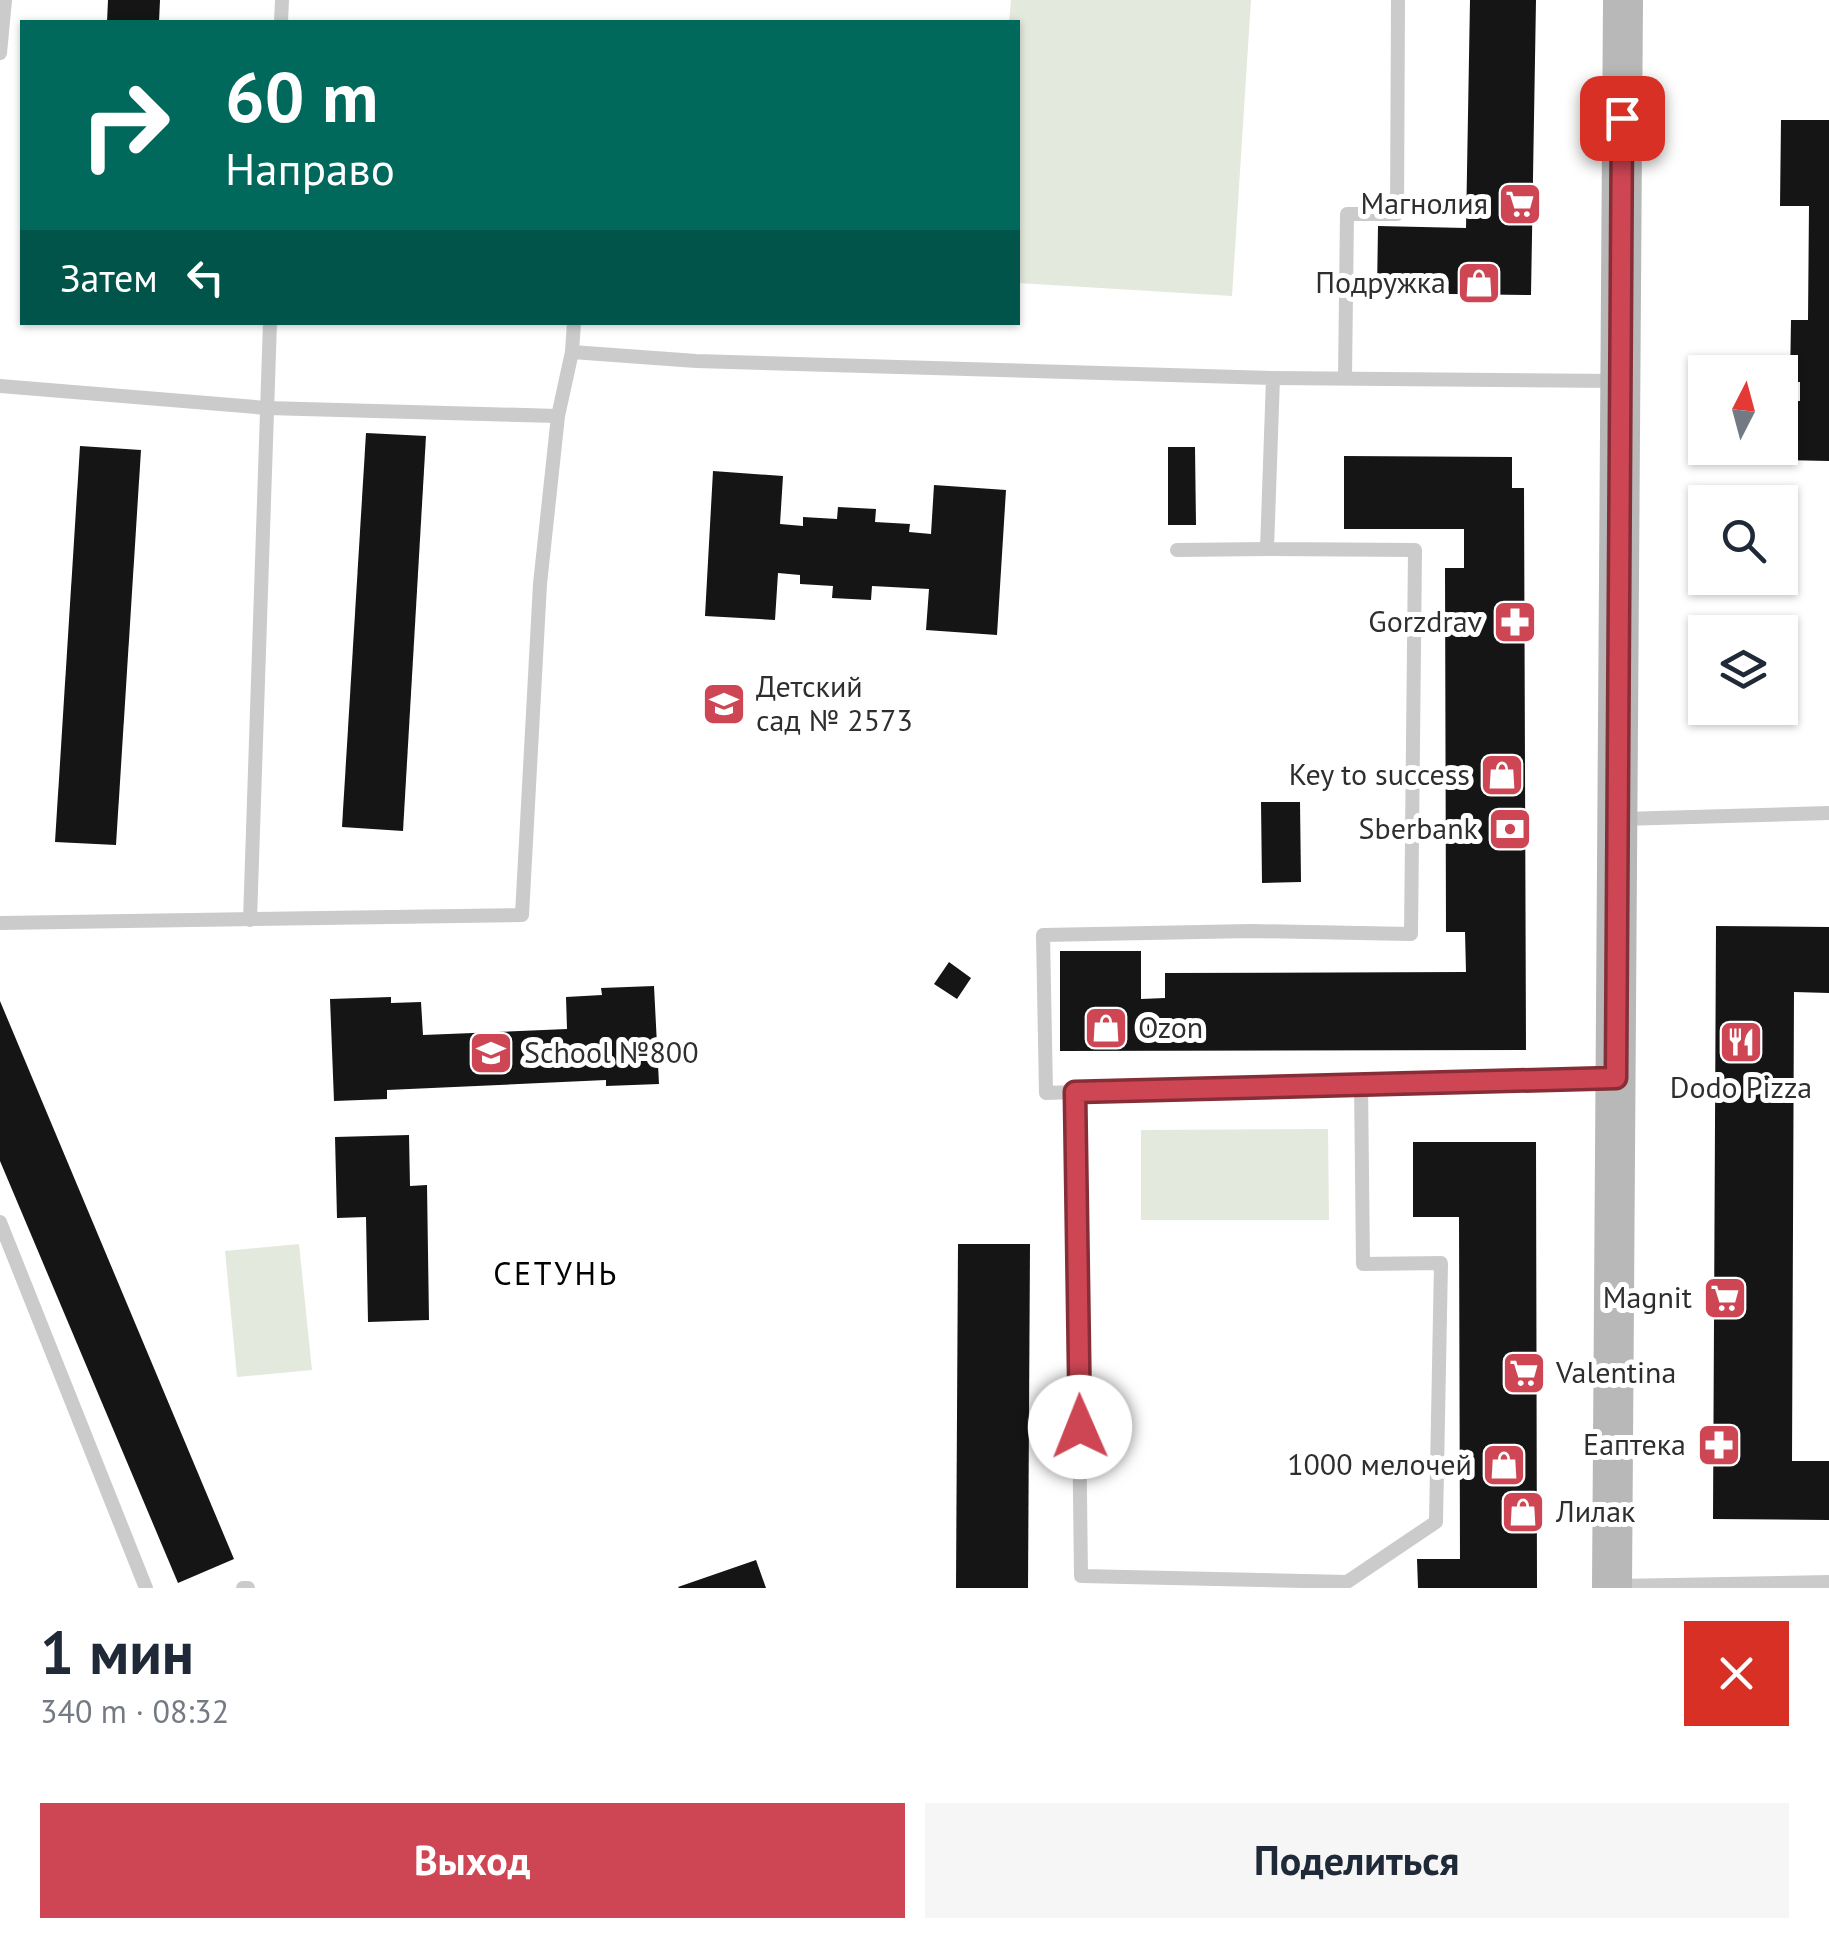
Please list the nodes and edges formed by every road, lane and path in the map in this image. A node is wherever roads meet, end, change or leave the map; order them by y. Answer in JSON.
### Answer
{"nodes":[{"id":1,"x":4,"y":0,"type":"edge"},
{"id":2,"x":1398,"y":0,"type":"edge"},
{"id":3,"x":1622,"y":0,"type":"edge"},
{"id":4,"x":0,"y":53,"type":"edge"},
{"id":5,"x":270,"y":325,"type":"edge"},
{"id":6,"x":574,"y":325,"type":"edge"},
{"id":7,"x":572,"y":352,"type":"junction"},
{"id":8,"x":1345,"y":377,"type":"junction"},
{"id":9,"x":1273,"y":378,"type":"junction"},
{"id":10,"x":1620,"y":381,"type":"junction"},
{"id":11,"x":0,"y":386,"type":"edge"},
{"id":12,"x":267,"y":408,"type":"junction"},
{"id":13,"x":558,"y":416,"type":"junction"},
{"id":14,"x":1268,"y":549,"type":"junction"},
{"id":15,"x":1177,"y":550,"type":"dead end"},
{"id":16,"x":1829,"y":813,"type":"edge"},
{"id":17,"x":1616,"y":820,"type":"junction"},
{"id":18,"x":250,"y":920,"type":"junction"},
{"id":19,"x":0,"y":923,"type":"edge"},
{"id":20,"x":1616,"y":1078,"type":"junction"},
{"id":21,"x":1361,"y":1084,"type":"junction"},
{"id":22,"x":1075,"y":1092,"type":"junction"},
{"id":23,"x":0,"y":1222,"type":"edge"},
{"id":24,"x":1829,"y":1582,"type":"edge"},
{"id":25,"x":1116,"y":1583,"type":"edge"},
{"id":26,"x":1612,"y":1587,"type":"edge"},
{"id":27,"x":146,"y":1588,"type":"edge"}],
"edges":[{"from":1,"to":4,"type":"lane"},
{"from":2,"to":8,"type":"lane"},
{"from":3,"to":10,"type":"main road"},
{"from":5,"to":12,"type":"lane"},
{"from":6,"to":7,"type":"lane"},
{"from":7,"to":9,"type":"lane"},
{"from":7,"to":13,"type":"lane"},
{"from":8,"to":9,"type":"lane"},
{"from":8,"to":10,"type":"lane"},
{"from":9,"to":14,"type":"lane"},
{"from":10,"to":17,"type":"main road"},
{"from":11,"to":12,"type":"lane"},
{"from":12,"to":13,"type":"lane"},
{"from":12,"to":18,"type":"lane"},
{"from":13,"to":18,"type":"lane"},
{"from":14,"to":15,"type":"lane"},
{"from":14,"to":22,"type":"lane"},
{"from":16,"to":17,"type":"lane"},
{"from":17,"to":20,"type":"main road"},
{"from":18,"to":19,"type":"lane"},
{"from":20,"to":21,"type":"lane"},
{"from":20,"to":26,"type":"main road"},
{"from":21,"to":22,"type":"lane"},
{"from":21,"to":25,"type":"lane"},
{"from":22,"to":25,"type":"lane"},
{"from":23,"to":27,"type":"lane"},
{"from":24,"to":26,"type":"lane"}]}
